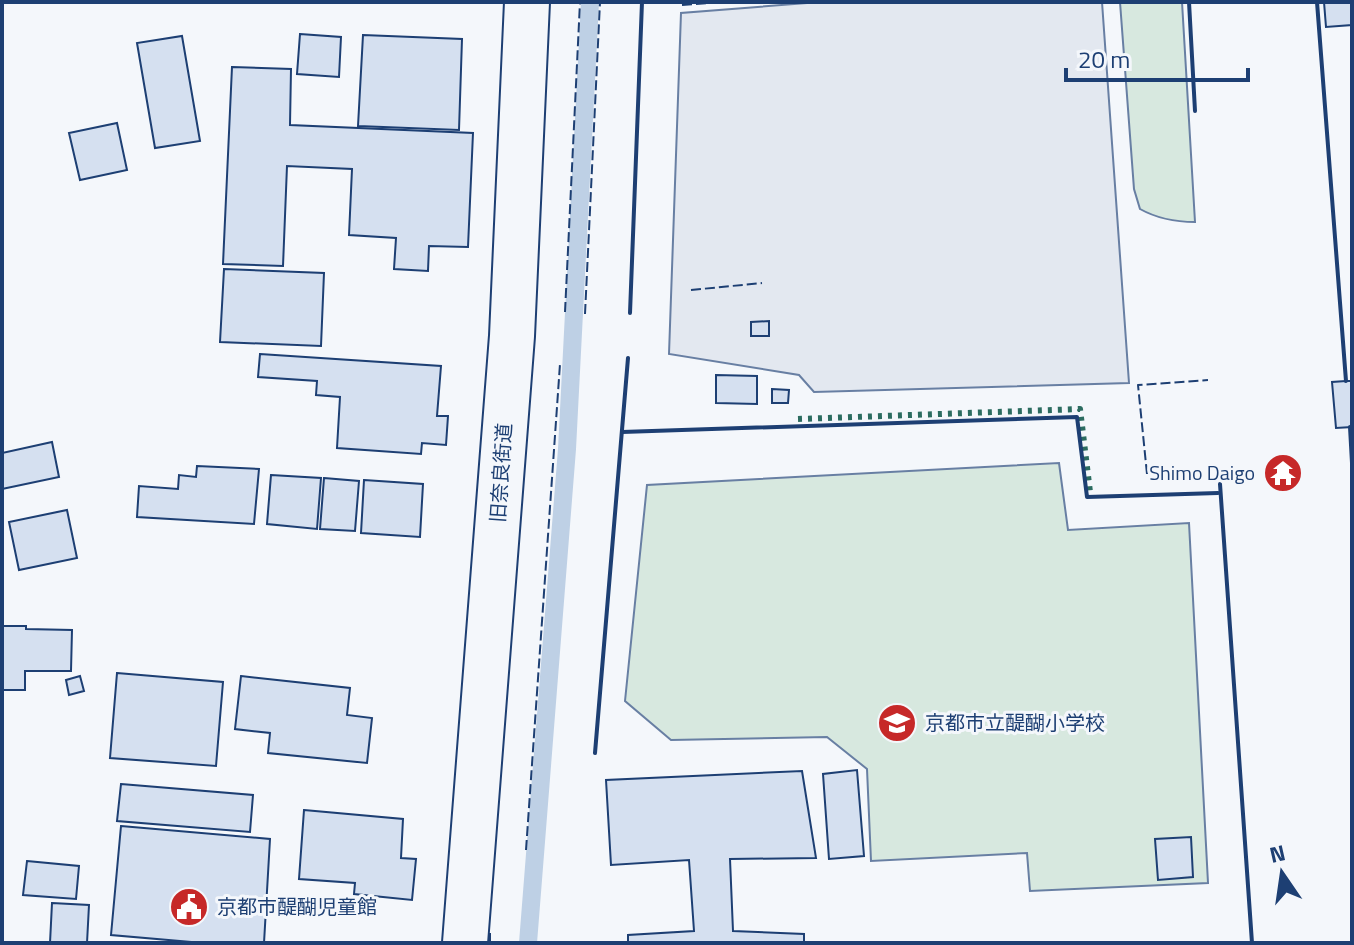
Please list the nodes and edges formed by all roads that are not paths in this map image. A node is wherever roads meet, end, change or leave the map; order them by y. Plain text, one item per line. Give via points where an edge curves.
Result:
1 (527, 2) edge
2 (465, 943) edge

1 - 2 street, 旧奈良街道 via 512,336

